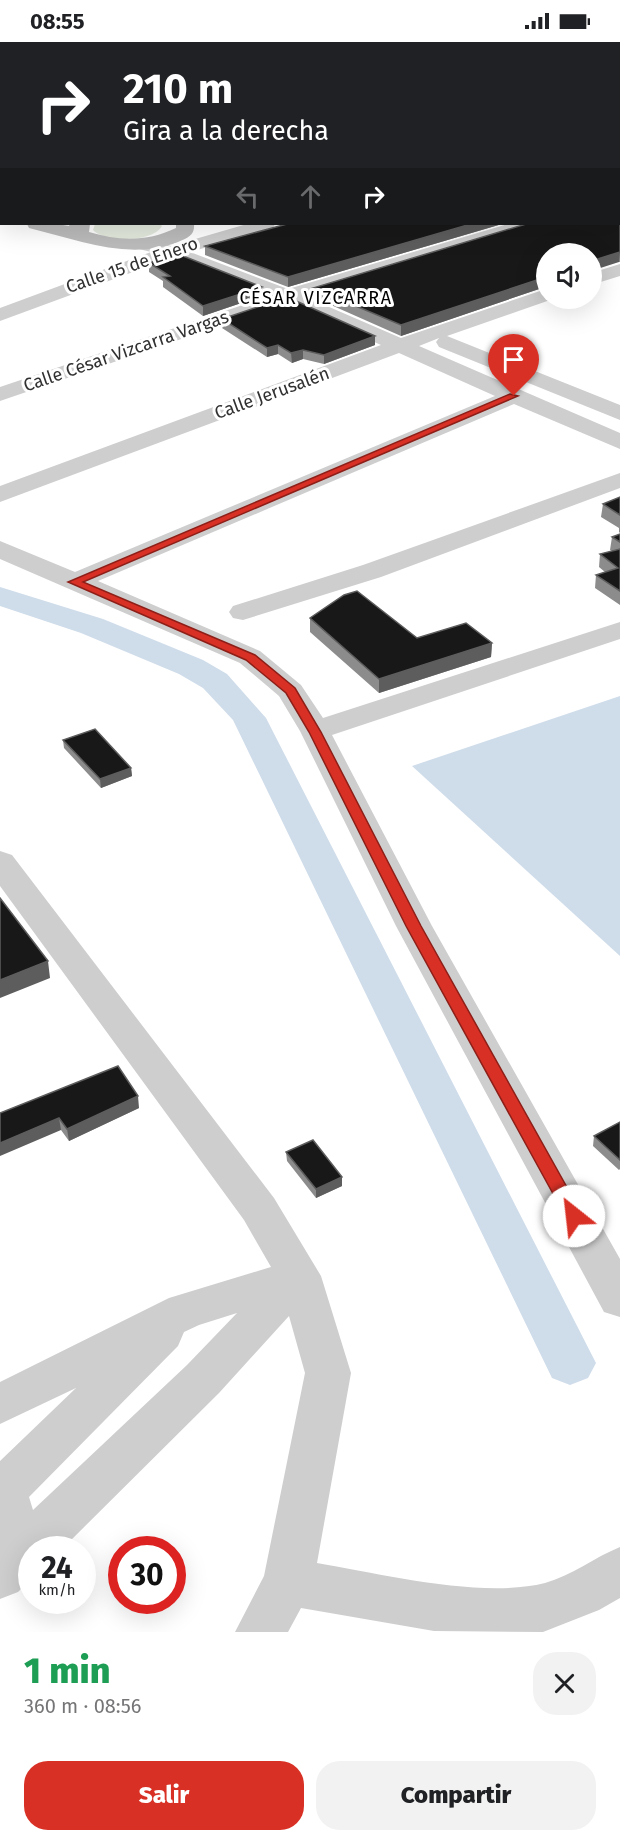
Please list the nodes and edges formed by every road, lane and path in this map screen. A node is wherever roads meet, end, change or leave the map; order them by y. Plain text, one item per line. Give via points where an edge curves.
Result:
1 (45, 225) edge
2 (255, 225) edge
3 (523, 225) edge
4 (81, 229) edge
5 (191, 231) edge
6 (107, 244) junction
7 (146, 245) junction
8 (171, 251) junction
9 (234, 253) edge
10 (264, 266) edge
11 (620, 270) edge
12 (602, 276) edge
13 (315, 287) junction
14 (287, 296) junction
15 (536, 298) edge
16 (356, 304) edge
17 (4, 306) edge
18 (398, 322) edge
19 (428, 335) junction
20 (400, 346) junction
21 (0, 394) edge
22 (514, 396) junction
23 (620, 413) edge
24 (620, 420) edge
25 (594, 430) junction
26 (620, 442) edge
27 (620, 480) edge
28 (0, 495) edge
29 (0, 549) edge
30 (73, 582) junction
31 (243, 612) dead end
32 (620, 630) edge
33 (315, 732) junction
34 (0, 862) edge
35 (299, 1276) junction
36 (620, 1299) edge
37 (185, 1311) junction
38 (0, 1404) edge
39 (1, 1489) edge
40 (8, 1556) edge
41 (620, 1571) edge
42 (288, 1582) junction
43 (261, 1632) edge

1 - 4 main road
2 - 5 street, Calle 15 de Enero
3 - 13 street, Calle César Vizcarra Vargas
4 - 6 main road
5 - 7 main road
5 - 8 street, Calle 15 de Enero
5 - 9 street
6 - 7 main road
6 - 17 street, Calle 15 de Enero via 94,260
7 - 8 street
8 - 14 street
8 - 17 street, Calle 15 de Enero
10 - 13 street
11 - 12 street
13 - 14 street, Calle César Vizcarra Vargas
13 - 16 street
14 - 20 street
14 - 21 street, Calle César Vizcarra Vargas
15 - 19 street, Calle Jerusalén
18 - 19 street
19 - 20 street, Calle Jerusalén
19 - 23 street
20 - 22 street
20 - 28 street, Calle Jerusalén
22 - 25 street
22 - 30 street
24 - 25 street
25 - 26 street
27 - 31 street via 372,571
29 - 30 street
30 - 33 street via 250,657 291,691
32 - 33 street
33 - 36 street via 414,926
34 - 35 street via 259,1209
35 - 37 street
35 - 40 street via 203,1379
35 - 42 street via 328,1373
37 - 38 street
37 - 39 street
39 - 40 street
41 - 42 street via 547,1607 510,1613 435,1607
42 - 43 street

